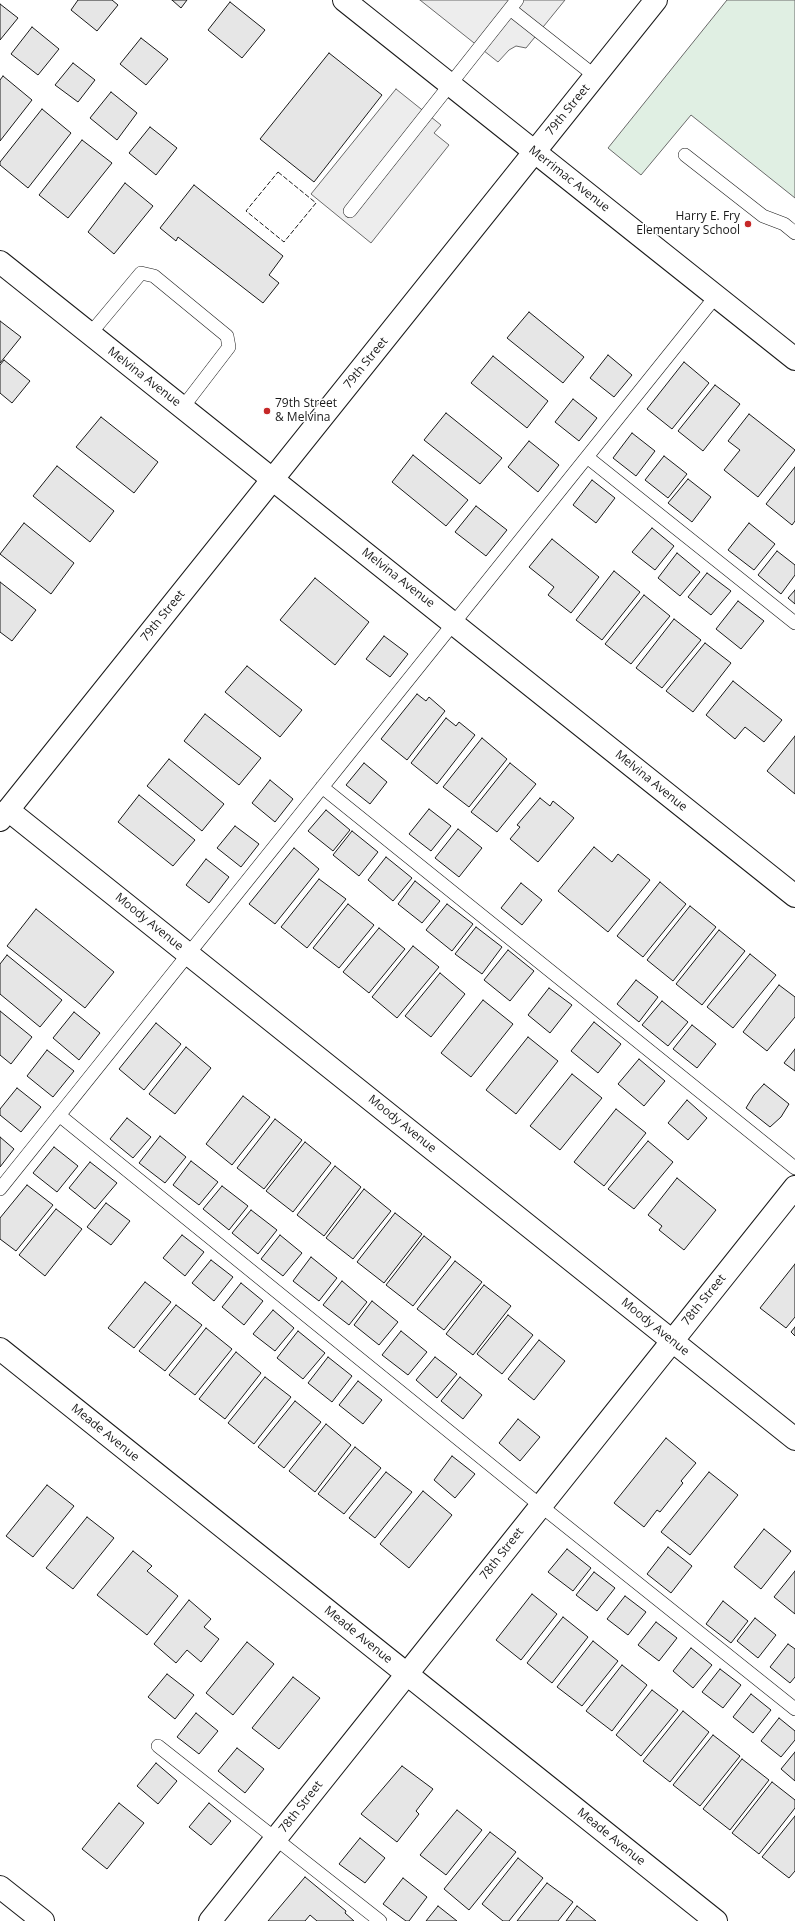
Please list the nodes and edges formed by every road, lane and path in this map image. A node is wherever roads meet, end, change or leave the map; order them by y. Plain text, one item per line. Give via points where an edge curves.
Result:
1 (344, 0) edge
2 (656, 0) edge
3 (513, 4) edge
4 (595, 76) junction
5 (450, 84) junction
6 (535, 152) junction
7 (685, 155) dead end
8 (350, 211) dead end
9 (795, 232) edge
10 (0, 262) edge
11 (716, 296) junction
12 (90, 334) junction
13 (795, 358) edge
14 (182, 407) junction
15 (587, 457) junction
16 (273, 479) junction
17 (454, 623) junction
18 (795, 623) edge
19 (322, 787) junction
20 (4, 815) edge
21 (795, 896) edge
22 (188, 954) junction
23 (59, 1115) junction
24 (795, 1168) edge
25 (795, 1187) edge
26 (0, 1188) edge
27 (672, 1340) junction
28 (0, 1349) edge
29 (795, 1439) edge
30 (541, 1506) junction
31 (406, 1674) junction
32 (795, 1709) edge
33 (158, 1746) dead end
34 (276, 1838) junction
35 (0, 1887) edge
36 (43, 1921) edge
37 (210, 1921) edge
38 (380, 1921) edge
39 (716, 1921) edge

1 - 5 street, Merrimac Avenue
2 - 4 street, 79th Street
3 - 4 lane
3 - 5 lane
4 - 6 street, 79th Street
5 - 6 street, Merrimac Avenue
5 - 8 lane
6 - 11 street, Merrimac Avenue
6 - 16 street, 79th Street
7 - 9 lane via 763,216 784,224
10 - 12 street, Melvina Avenue
11 - 13 street, Merrimac Avenue
11 - 15 lane
12 - 14 street, Melvina Avenue
12 - 14 lane via 141,273 154,276 228,336 229,347
14 - 16 street, Melvina Avenue
15 - 17 lane
15 - 18 lane
16 - 17 street, Melvina Avenue
16 - 20 street, 79th Street
17 - 19 lane
17 - 21 street, Melvina Avenue
19 - 22 lane
19 - 24 lane
20 - 22 street, Moody Avenue
22 - 23 lane
22 - 27 street, Moody Avenue
23 - 26 lane
23 - 30 lane
25 - 27 street, 78th Street
27 - 29 street, Moody Avenue
27 - 30 street, 78th Street
28 - 31 street, Meade Avenue
30 - 31 street, 78th Street
30 - 32 lane
31 - 34 street, 78th Street
31 - 39 street, Meade Avenue
33 - 34 lane
34 - 37 street, 78th Street
34 - 38 lane
35 - 36 street

